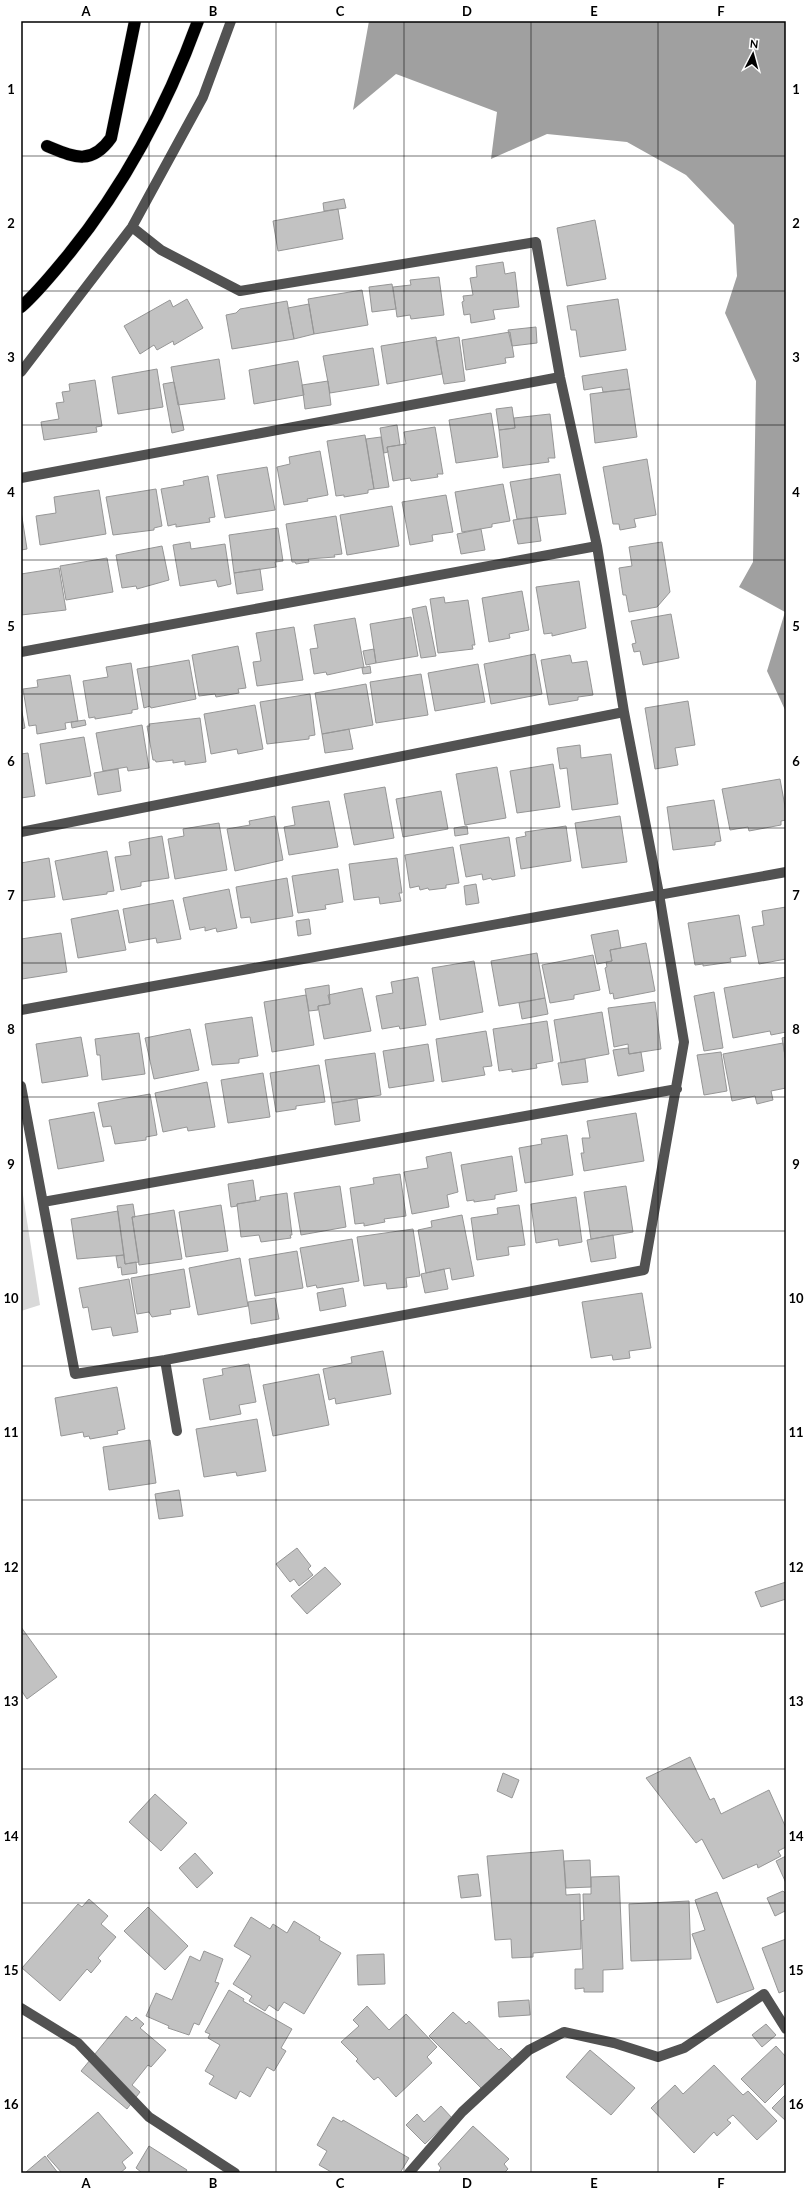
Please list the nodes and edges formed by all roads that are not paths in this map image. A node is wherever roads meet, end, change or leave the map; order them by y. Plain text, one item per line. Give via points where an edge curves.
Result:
1 (135, 21) edge
2 (198, 21) edge
3 (231, 21) edge
4 (47, 146) dead end
5 (132, 227) junction
6 (21, 307) edge
7 (21, 372) edge
8 (560, 377) junction
9 (21, 478) edge
10 (597, 546) junction
11 (21, 652) edge
12 (624, 712) junction
13 (21, 832) edge
14 (786, 872) edge
15 (659, 894) junction
16 (21, 1010) edge
17 (21, 1086) edge
18 (677, 1089) junction
19 (43, 1202) junction
20 (165, 1360) junction
21 (177, 1431) dead end
22 (21, 2008) edge
23 (786, 2029) edge
24 (234, 2173) edge
25 (409, 2173) edge

1 - 4 highway via 111,138 103,149 93,156 70,155
2 - 6 highway via 171,91 117,190 89,229
3 - 5 street via 202,97
5 - 7 street
5 - 8 street via 161,250 240,291 536,242
8 - 9 street
8 - 10 street
10 - 11 street
10 - 12 street
12 - 13 street
12 - 15 street
14 - 15 street
15 - 16 street
15 - 18 street via 684,1042
17 - 19 street
18 - 19 street
18 - 20 street via 644,1270
19 - 20 street via 75,1374
20 - 21 street
22 - 24 street via 78,2043 149,2117
23 - 25 street via 764,1994 684,2048 658,2057 614,2043 564,2032 529,2050 518,2060 462,2112

